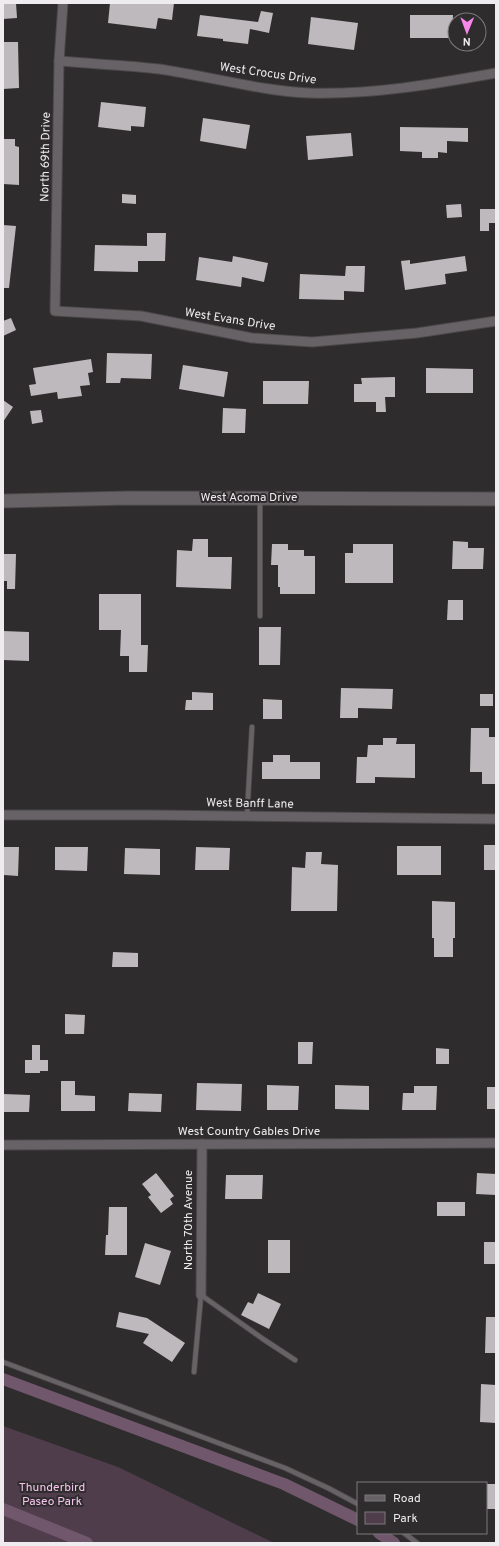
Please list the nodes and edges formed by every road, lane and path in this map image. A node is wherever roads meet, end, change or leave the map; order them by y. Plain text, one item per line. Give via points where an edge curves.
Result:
1 (63, 3) edge
2 (60, 61) junction
3 (496, 73) edge
4 (55, 311) joint
5 (496, 321) edge
6 (260, 498) junction
7 (496, 500) edge
8 (3, 501) edge
9 (260, 616) dead end
10 (252, 728) dead end
11 (3, 815) edge
12 (247, 816) junction
13 (496, 819) edge
14 (496, 1143) edge
15 (202, 1144) junction
16 (3, 1146) edge
17 (201, 1295) junction
18 (295, 1360) dead end
19 (3, 1362) edge
20 (194, 1372) dead end
21 (357, 1503) edge
22 (405, 1534) edge
23 (417, 1543) edge

1 - 2 street, North 69th Drive
2 - 3 street, West Crocus Drive via 159,69 308,93 360,93
2 - 4 street, North 69th Drive
4 - 5 street, West Evans Drive via 141,316 252,338 312,342 417,333
6 - 7 street, West Acoma Drive
6 - 8 street, West Acoma Drive
6 - 9 lane
10 - 12 lane
11 - 12 street, West Banff Lane
12 - 13 street, West Banff Lane
14 - 15 street, West Country Gables Drive
15 - 16 street, West Country Gables Drive
15 - 17 street, North 70th Avenue
17 - 18 lane via 262,1340
17 - 20 lane
19 - 21 lane via 285,1468
22 - 23 lane

